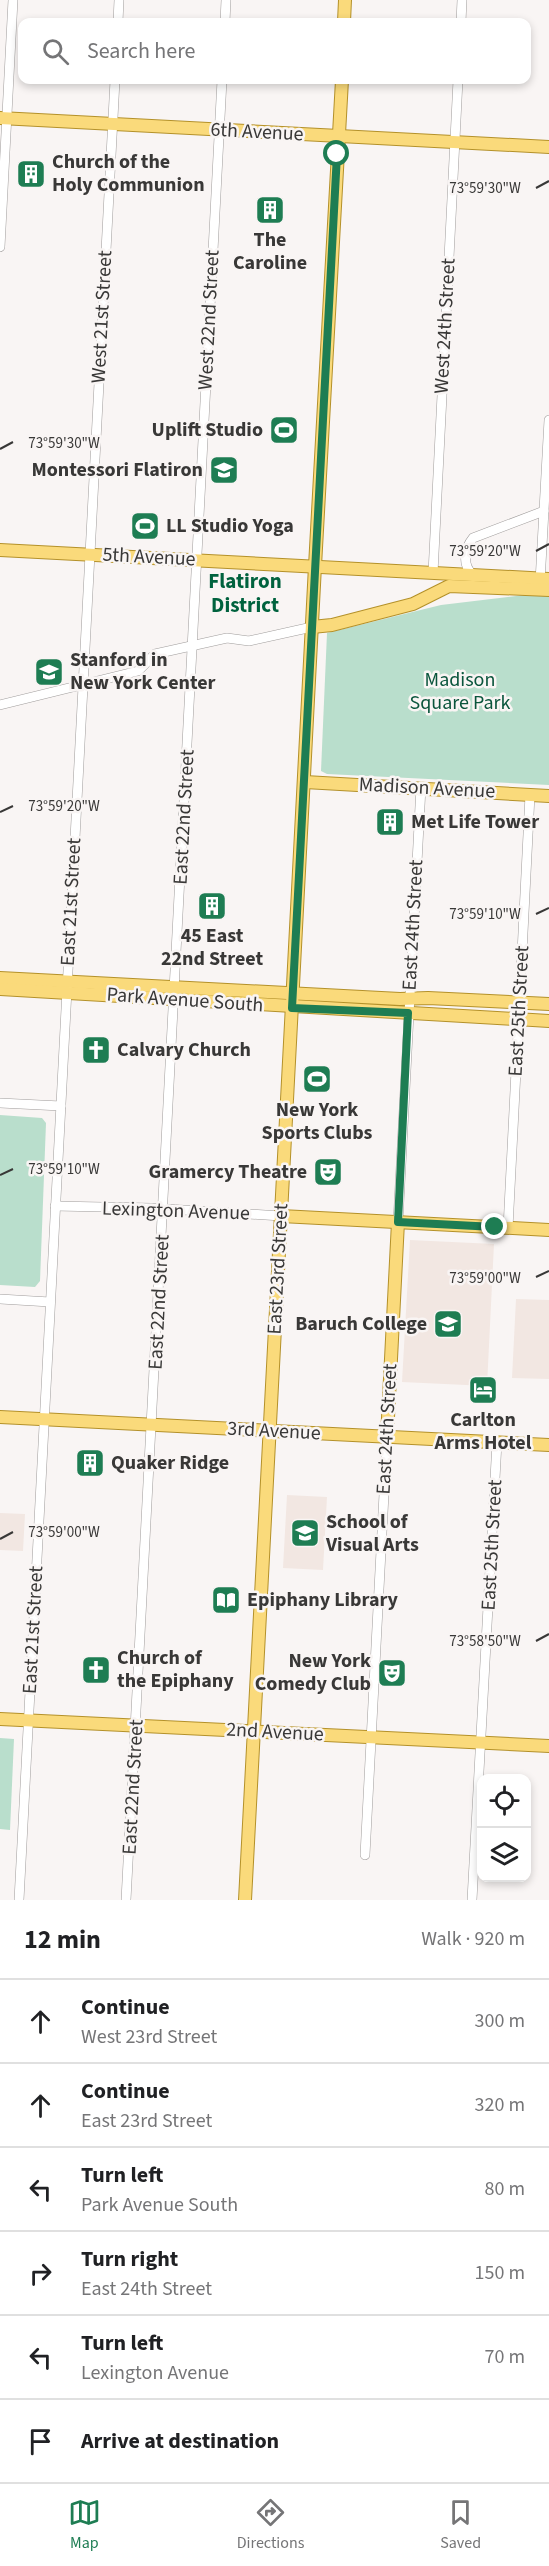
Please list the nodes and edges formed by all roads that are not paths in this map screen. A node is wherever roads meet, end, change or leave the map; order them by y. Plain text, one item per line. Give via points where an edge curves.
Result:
1 (13, 0) edge
2 (119, 0) edge
3 (226, 0) edge
4 (345, 0) edge
5 (462, 0) edge
6 (118, 18) edge
7 (225, 18) edge
8 (344, 18) edge
9 (461, 18) edge
10 (115, 84) edge
11 (222, 84) edge
12 (342, 84) edge
13 (458, 84) edge
14 (3, 118) edge
15 (112, 124) junction
16 (219, 130) junction
17 (338, 136) junction
18 (454, 142) junction
19 (549, 147) edge
20 (0, 247) edge
21 (549, 420) edge
22 (544, 511) junction
23 (0, 550) edge
24 (90, 554) junction
25 (197, 560) junction
26 (315, 566) junction
27 (433, 573) junction
28 (472, 575) junction
29 (545, 584) edge
30 (312, 627) junction
31 (193, 646) junction
32 (83, 683) junction
33 (0, 705) edge
34 (304, 782) junction
35 (422, 787) junction
36 (530, 795) junction
37 (549, 796) edge
38 (0, 978) edge
39 (67, 987) junction
40 (0, 989) edge
41 (175, 993) junction
42 (293, 993) junction
43 (409, 998) junction
44 (519, 1002) junction
45 (549, 1004) edge
46 (292, 1008) junction
47 (408, 1013) junction
48 (519, 1019) junction
49 (549, 1021) edge
50 (0, 1103) edge
51 (61, 1106) junction
52 (55, 1206) junction
53 (163, 1209) junction
54 (281, 1216) junction
55 (398, 1222) junction
56 (508, 1228) junction
57 (549, 1230) edge
58 (0, 1299) edge
59 (50, 1302) junction
60 (0, 1417) edge
61 (44, 1419) junction
62 (152, 1425) junction
63 (270, 1431) junction
64 (387, 1437) junction
65 (497, 1442) junction
66 (549, 1445) edge
67 (0, 1719) edge
68 (28, 1720) junction
69 (135, 1726) junction
70 (253, 1732) junction
71 (371, 1737) junction
72 (481, 1743) junction
73 (549, 1746) edge
74 (365, 1855) dead end
75 (19, 1900) edge
76 (126, 1900) edge
77 (245, 1900) edge
78 (472, 1900) edge

1 - 14 street
2 - 6 street
3 - 7 street
4 - 8 main road
5 - 9 street
10 - 15 street, West 21st Street
11 - 16 street, West 22nd Street
12 - 17 main road, East 23rd Street
13 - 18 street, West 24th Street
14 - 15 main road, 6th Avenue
14 - 20 street
15 - 16 main road, 6th Avenue
15 - 24 street, West 21st Street
16 - 17 main road, 6th Avenue
16 - 25 street, West 22nd Street
17 - 18 main road, 6th Avenue
17 - 26 main road, East 23rd Street
18 - 19 main road, 6th Avenue
18 - 27 street, West 24th Street
21 - 22 street
22 - 28 street via 473,538 466,557
22 - 29 street
23 - 24 main road, 5th Avenue
24 - 25 main road, 5th Avenue
24 - 32 street, East 21st Street
25 - 26 main road, 5th Avenue
25 - 31 street, East 22nd Street
26 - 27 main road, 5th Avenue
26 - 30 main road, East 23rd Street
27 - 28 main road, 5th Avenue
28 - 29 main road, 5th Avenue
29 - 30 main road via 449,586 395,609
30 - 31 street via 249,641 227,638
30 - 34 main road, East 23rd Street
31 - 32 street via 151,656 138,671
31 - 41 street, East 22nd Street
32 - 33 street
32 - 39 street, East 21st Street
34 - 35 main road, Madison Avenue
34 - 42 main road, East 23rd Street
35 - 36 main road, Madison Avenue
35 - 43 street, East 24th Street
36 - 37 main road, Madison Avenue
36 - 44 street, East 25th Street
38 - 39 main road, Park Avenue South
39 - 40 main road, Park Avenue South
39 - 41 main road, Park Avenue South
39 - 51 street, East 21st Street
41 - 42 main road, Park Avenue South
41 - 46 main road, Park Avenue South
41 - 53 street, East 22nd Street
42 - 43 main road, Park Avenue South
42 - 46 main road, East 23rd Street
43 - 44 main road, Park Avenue South
43 - 47 street, East 24th Street
44 - 45 main road, Park Avenue South
44 - 48 street, East 25th Street
46 - 47 main road, Park Avenue South
46 - 54 main road, East 23rd Street
47 - 48 main road, Park Avenue South
47 - 55 street, East 24th Street
48 - 49 main road, Park Avenue South
48 - 56 street, East 25th Street
50 - 51 street
51 - 52 street, East 21st Street
52 - 53 street, Lexington Avenue
52 - 59 street, East 21st Street
53 - 54 street, Lexington Avenue
53 - 62 street, East 22nd Street
54 - 55 main road, Lexington Avenue
54 - 63 main road, East 23rd Street
55 - 56 main road, Lexington Avenue
55 - 64 main road, East 24th Street
56 - 57 main road, Lexington Avenue
58 - 59 street
59 - 61 street, East 21st Street
60 - 61 main road, 3rd Avenue
61 - 62 main road, 3rd Avenue
61 - 68 street, East 21st Street
62 - 63 main road, 3rd Avenue
62 - 69 street, East 22nd Street
63 - 64 main road, 3rd Avenue
63 - 70 main road, East 23rd Street
64 - 65 main road, 3rd Avenue
64 - 71 street, East 24th Street
65 - 66 main road, 3rd Avenue
65 - 72 street, East 25th Street
67 - 68 main road, 2nd Avenue
68 - 69 main road, 2nd Avenue
68 - 75 street, East 21st Street
69 - 70 main road, 2nd Avenue
69 - 76 street, East 22nd Street
70 - 71 main road, 2nd Avenue
70 - 77 main road, East 23rd Street
71 - 72 main road, 2nd Avenue
71 - 74 street, East 24th Street
72 - 73 main road, 2nd Avenue
72 - 78 street, East 25th Street

